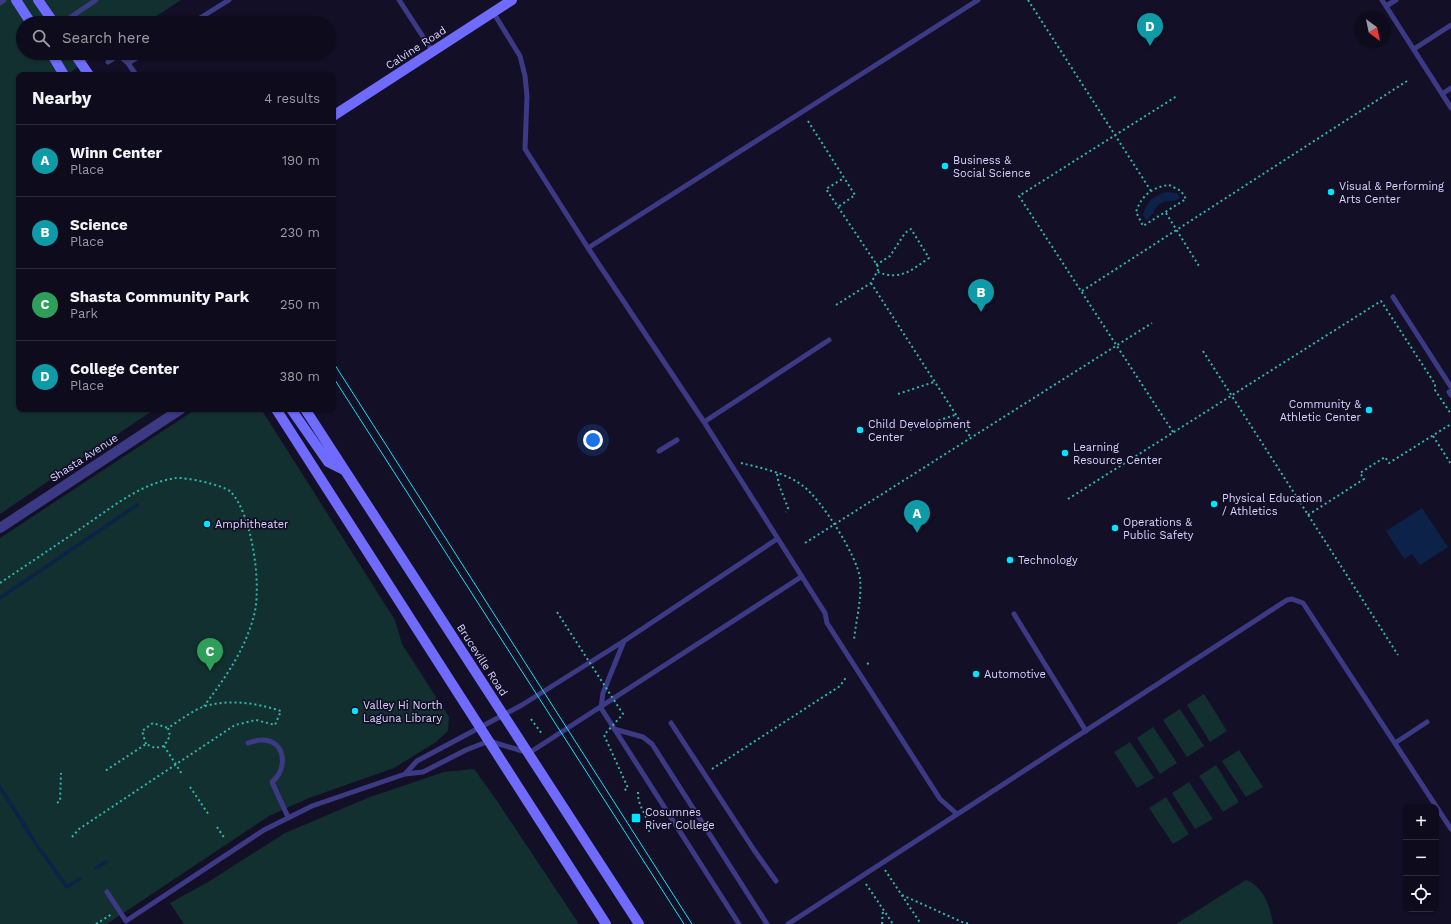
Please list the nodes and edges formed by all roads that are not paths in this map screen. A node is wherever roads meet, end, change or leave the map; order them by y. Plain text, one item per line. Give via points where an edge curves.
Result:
1 (4, 0) edge
2 (16, 0) edge
3 (38, 0) edge
4 (96, 0) edge
5 (229, 0) edge
6 (399, 0) edge
7 (512, 0) edge
8 (978, 0) edge
9 (1382, 0) edge
10 (1396, 0) edge
11 (0, 3) edge
12 (1386, 6) junction
13 (493, 12) junction
14 (27, 16) edge
15 (49, 16) edge
16 (72, 16) edge
17 (203, 16) edge
18 (1451, 25) edge
19 (1414, 49) junction
20 (433, 52) junction
21 (55, 60) edge
22 (79, 60) edge
23 (111, 60) edge
24 (125, 60) edge
25 (133, 60) edge
26 (108, 62) dead end
27 (128, 63) junction
28 (62, 72) edge
29 (87, 72) edge
30 (134, 72) edge
31 (1451, 88) edge
32 (1442, 94) junction
33 (1451, 108) edge
34 (336, 114) edge
35 (588, 248) junction
36 (1393, 298) dead end
37 (829, 340) dead end
38 (1451, 387) edge
39 (1451, 391) edge
40 (1451, 395) edge
41 (176, 412) edge
42 (278, 412) edge
43 (293, 412) edge
44 (307, 412) edge
45 (704, 422) junction
46 (677, 440) dead end
47 (659, 451) dead end
48 (344, 470) junction
49 (0, 528) edge
50 (777, 539) junction
51 (801, 577) junction
52 (1014, 614) dead end
53 (624, 641) junction
54 (601, 708) junction
55 (504, 715) junction
56 (1427, 722) dead end
57 (671, 723) dead end
58 (479, 727) junction
59 (614, 729) junction
60 (1086, 731) junction
61 (489, 741) junction
62 (248, 743) dead end
63 (1395, 743) junction
64 (529, 753) junction
65 (405, 774) junction
66 (957, 814) junction
67 (288, 817) junction
68 (1451, 829) edge
69 (776, 881) dead end
70 (107, 892) dead end
71 (606, 924) edge
72 (639, 924) edge
73 (739, 924) edge
74 (767, 924) edge
75 (788, 924) edge

1 - 11 lane
2 - 14 main road
3 - 15 main road
4 - 16 lane
5 - 17 lane
6 - 20 lane
7 - 13 main road, Calvine Road
8 - 35 lane
9 - 12 lane
10 - 12 lane
12 - 19 lane
13 - 20 main road, Calvine Road
13 - 35 lane via 520,56 525,76 525,149
18 - 19 lane
19 - 32 lane
20 - 34 main road, Calvine Road
21 - 28 main road
22 - 29 main road
23 - 26 lane
24 - 27 lane
25 - 27 lane
27 - 30 lane
31 - 32 lane
32 - 33 lane
35 - 45 lane
36 - 38 lane
37 - 45 lane
39 - 40 lane
41 - 49 street, Shasta Avenue
42 - 58 main road
43 - 48 main road via 328,462
44 - 48 main road, Bruceville Road
45 - 50 lane
46 - 47 lane
48 - 55 main road, Bruceville Road
50 - 51 lane
50 - 53 lane
51 - 54 lane
51 - 66 lane via 825,613 827,623 940,799
52 - 60 lane
53 - 54 lane via 603,693
53 - 55 lane
54 - 59 lane
54 - 64 lane
55 - 58 lane
55 - 64 main road, Bruceville Road
56 - 63 lane
57 - 69 lane
58 - 61 main road
58 - 65 lane via 417,761
59 - 73 lane
59 - 74 lane via 643,737 652,744
60 - 63 lane via 1292,599 1304,603
60 - 66 lane
61 - 64 lane
61 - 65 lane via 422,772
61 - 71 main road
62 - 67 lane via 267,741 278,748 283,760 281,773 272,782
63 - 68 lane
64 - 72 main road, Bruceville Road
65 - 67 lane via 312,806
66 - 75 lane
67 - 70 lane via 264,830 126,921

